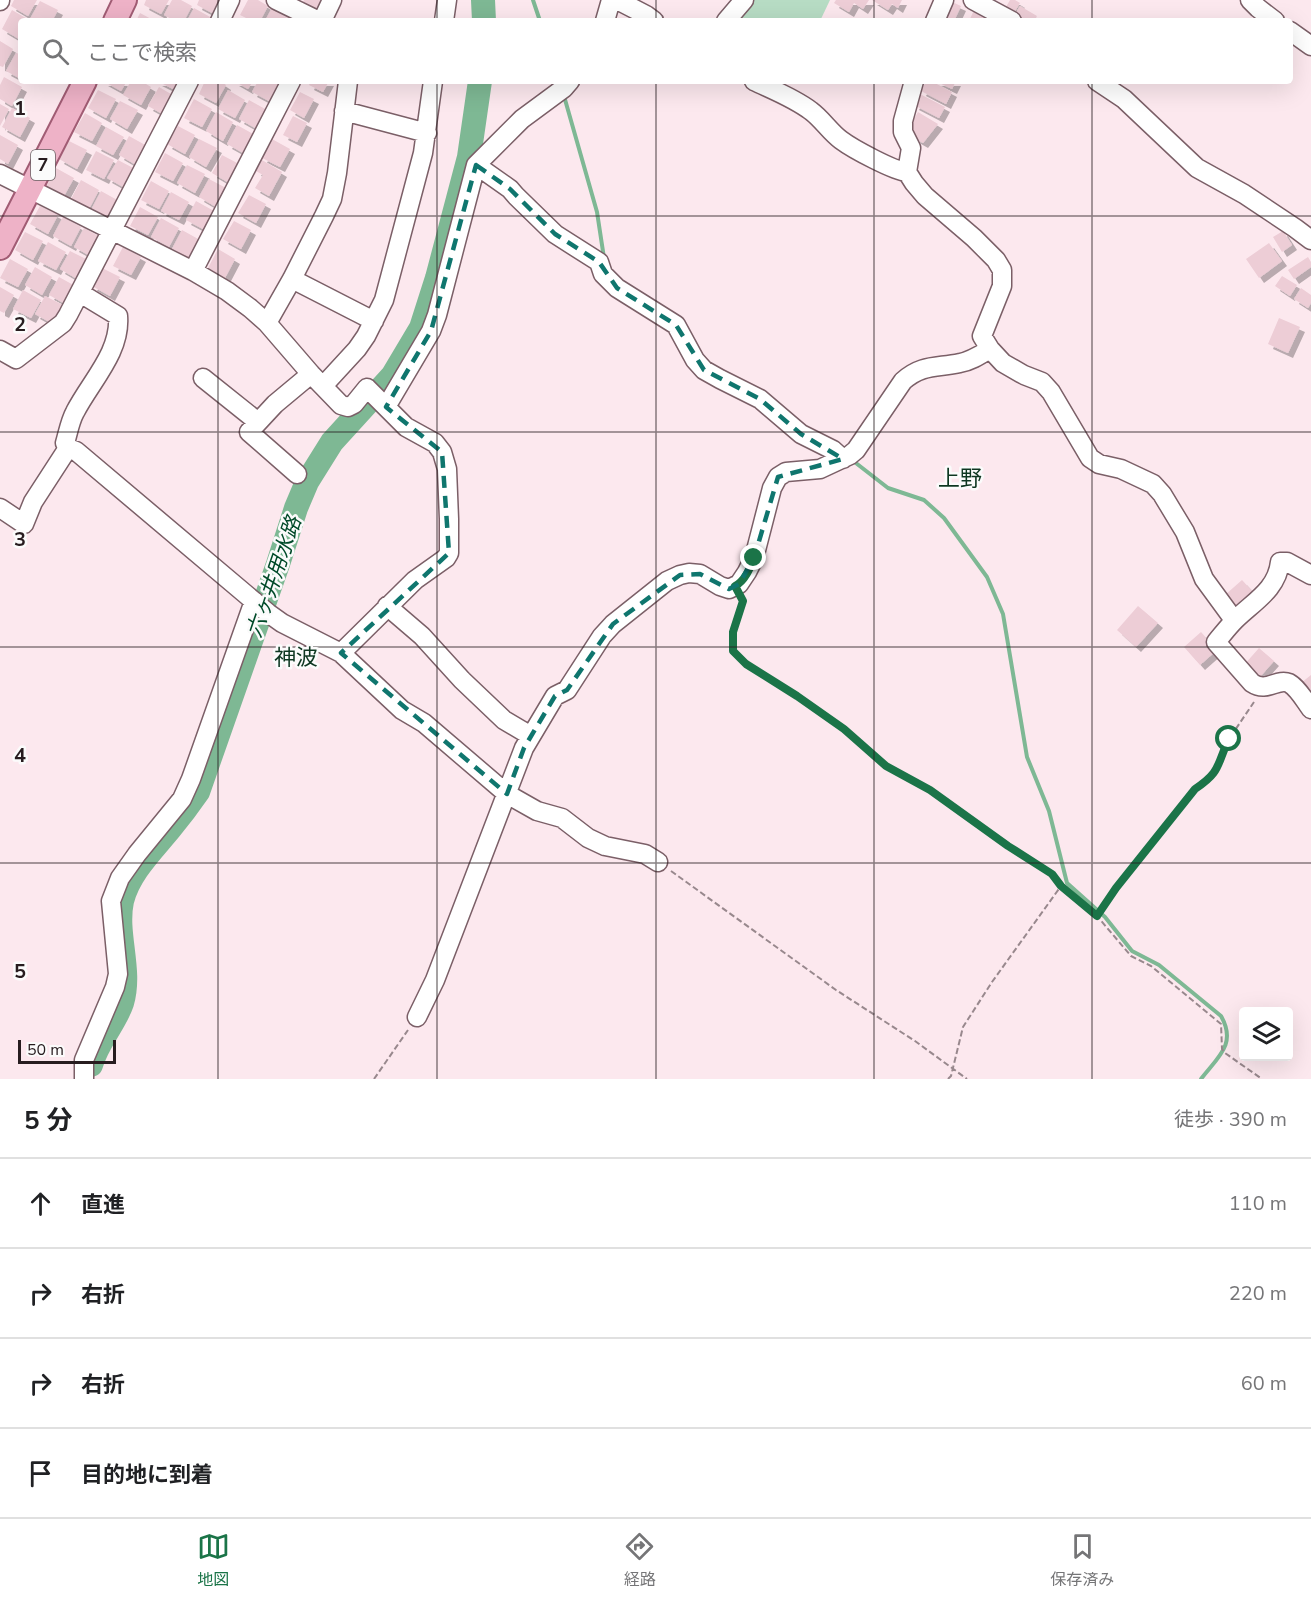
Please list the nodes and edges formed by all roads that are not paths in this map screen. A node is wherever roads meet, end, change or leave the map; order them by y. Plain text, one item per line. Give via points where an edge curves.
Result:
1 (108, 0) edge
2 (125, 0) edge
3 (230, 0) edge
4 (276, 0) edge
5 (332, 0) edge
6 (447, 0) edge
7 (611, 0) edge
8 (617, 0) edge
9 (744, 0) edge
10 (945, 0) edge
11 (973, 0) edge
12 (1250, 0) edge
13 (99, 18) edge
14 (116, 18) edge
15 (221, 18) edge
16 (314, 18) edge
17 (322, 18) edge
18 (444, 18) edge
19 (606, 18) edge
20 (650, 18) edge
21 (729, 18) edge
22 (936, 18) edge
23 (1006, 18) edge
24 (1271, 18) edge
25 (1293, 33) edge
26 (1311, 46) edge
27 (66, 84) edge
28 (83, 84) edge
29 (187, 84) edge
30 (289, 84) edge
31 (348, 84) edge
32 (433, 84) edge
33 (760, 84) edge
34 (913, 84) edge
35 (1102, 84) edge
36 (564, 87) edge
37 (344, 111) junction
38 (427, 133) junction
39 (476, 165) junction
40 (907, 172) junction
41 (16, 182) edge
42 (0, 215) edge
43 (1303, 227) edge
44 (113, 232) junction
45 (1311, 240) edge
46 (0, 248) edge
47 (193, 272) junction
48 (292, 279) junction
49 (80, 293) junction
50 (374, 321) junction
51 (267, 323) junction
52 (990, 349) junction
53 (0, 350) edge
54 (203, 378) dead end
55 (317, 380) junction
56 (379, 400) junction
57 (258, 422) junction
58 (68, 448) junction
59 (846, 457) junction
60 (297, 474) dead end
61 (0, 508) edge
62 (1311, 575) edge
63 (260, 606) junction
64 (387, 606) junction
65 (1234, 621) junction
66 (341, 653) junction
67 (1311, 709) edge
68 (531, 736) junction
69 (507, 794) junction
70 (658, 862) road end
71 (417, 1017) road end
72 (84, 1079) edge

1 - 13 main road
2 - 14 main road
3 - 15 street
4 - 16 street
5 - 17 street
6 - 18 street
7 - 19 street
8 - 20 street
9 - 21 street
10 - 22 street
11 - 23 street
12 - 24 street
25 - 26 street
27 - 41 main road, 7
28 - 41 main road, 7
29 - 44 street
30 - 47 street
31 - 37 street
32 - 38 street
33 - 40 street via 814,113 841,140
34 - 40 street via 903,121 903,132 911,147
35 - 43 street via 1124,99 1197,168
36 - 39 street via 522,119
37 - 38 street
37 - 48 street via 332,199
38 - 50 street via 391,278
39 - 56 street via 431,331 411,367
39 - 59 street via 510,189 555,234 599,262 603,274 617,288 676,324 704,370 760,399 801,434
40 - 52 street via 925,196 974,238 1002,270 1002,286 982,336
41 - 42 main road, 7
41 - 44 street
41 - 46 main road, 7
43 - 45 street
44 - 47 street
44 - 49 street
47 - 51 street via 227,291
48 - 50 street
48 - 51 street
49 - 53 street via 63,323 16,359
49 - 58 street via 118,316 119,329 114,346 74,413 65,443
50 - 55 street via 357,349
51 - 55 street
52 - 59 street via 961,363 912,372 856,450
52 - 65 street via 1003,363 1042,382 1090,458 1154,484 1185,532 1204,579
54 - 57 street
55 - 56 street via 341,405 354,404 367,388
55 - 57 street via 274,404
56 - 64 street via 406,427 435,443 442,452 447,469 449,519 446,558
57 - 60 street via 249,432
58 - 61 street via 33,502 24,524
58 - 63 street
59 - 68 street via 820,469 786,472 778,477 754,558 739,584 729,589 700,574 689,573 667,581 602,636 567,690 555,696
62 - 65 street via 1280,562 1274,584
63 - 66 street via 282,623
63 - 72 street via 182,799 120,878 111,901 118,974 84,1060
64 - 66 street
64 - 68 street via 504,720
65 - 67 street via 1216,642 1252,683 1265,687 1288,683
66 - 69 street via 402,710 424,723
68 - 69 street
69 - 70 street via 537,811 562,818 605,846 645,854
69 - 71 street via 440,970

